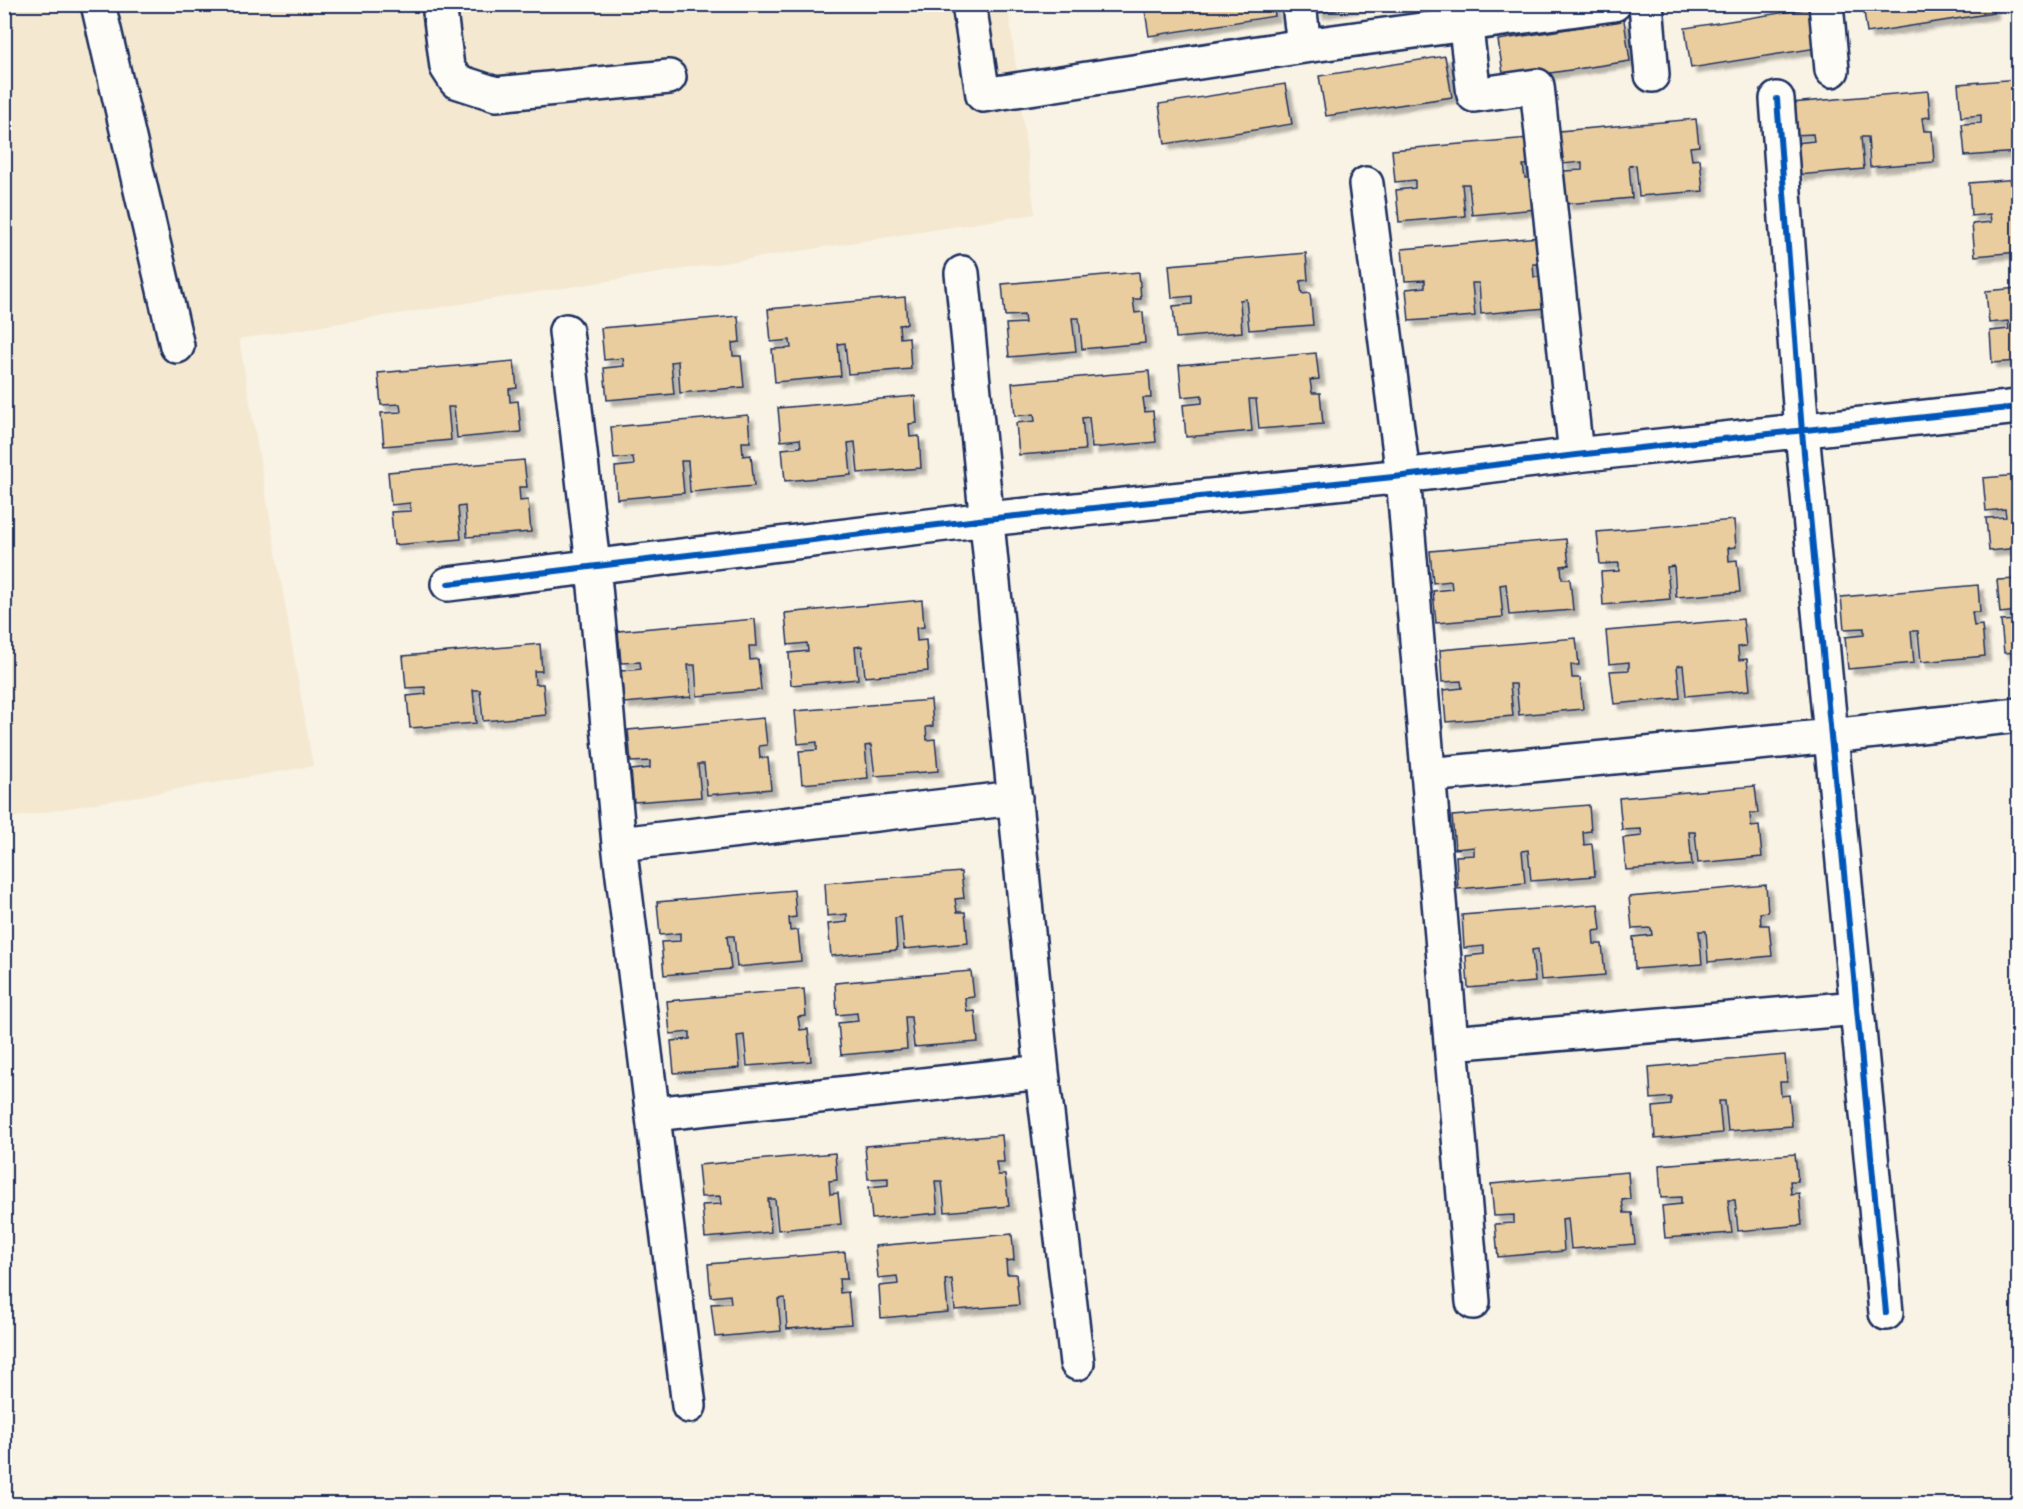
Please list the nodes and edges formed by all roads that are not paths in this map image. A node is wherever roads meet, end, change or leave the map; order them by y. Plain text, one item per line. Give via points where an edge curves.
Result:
1 (98, 4) edge
2 (439, 4) edge
3 (969, 4) edge
4 (1299, 4) edge
5 (1614, 4) edge
6 (1646, 4) edge
7 (1826, 4) edge
8 (1465, 15) edge
9 (1304, 46) junction
10 (1832, 70) dead end
11 (1652, 75) dead end
12 (669, 77) dead end
13 (1777, 99) dead end
14 (1366, 184) dead end
15 (962, 273) dead end
16 (566, 331) dead end
17 (177, 346) dead end
18 (2019, 407) edge
19 (1802, 432) junction
20 (1576, 455) junction
21 (1403, 477) junction
22 (987, 519) junction
23 (593, 565) junction
24 (448, 584) dead end
25 (2019, 715) edge
26 (1831, 736) junction
27 (1428, 775) junction
28 (1015, 798) junction
29 (619, 844) junction
30 (1857, 1008) junction
31 (1451, 1043) junction
32 (1042, 1072) junction
33 (653, 1114) junction
34 (1473, 1302) dead end
35 (1886, 1313) dead end
36 (1077, 1364) dead end
37 (689, 1406) dead end

1 - 17 street
2 - 12 street via 447,67 456,81 486,91 496,94
3 - 9 street via 983,95
4 - 9 street
5 - 8 street
6 - 11 street
7 - 10 street
8 - 9 street
8 - 20 street via 1474,95 1537,86
13 - 19 street
14 - 21 street
15 - 22 street
16 - 23 street
18 - 19 street
19 - 20 street
19 - 26 street
20 - 21 street
21 - 22 street
21 - 27 street
22 - 23 street
22 - 28 street
23 - 24 street
23 - 29 street
25 - 26 street
26 - 27 street
26 - 30 street
27 - 31 street
28 - 29 street
28 - 32 street
29 - 33 street
30 - 31 street
30 - 35 street
31 - 34 street
32 - 33 street
32 - 36 street
33 - 37 street

